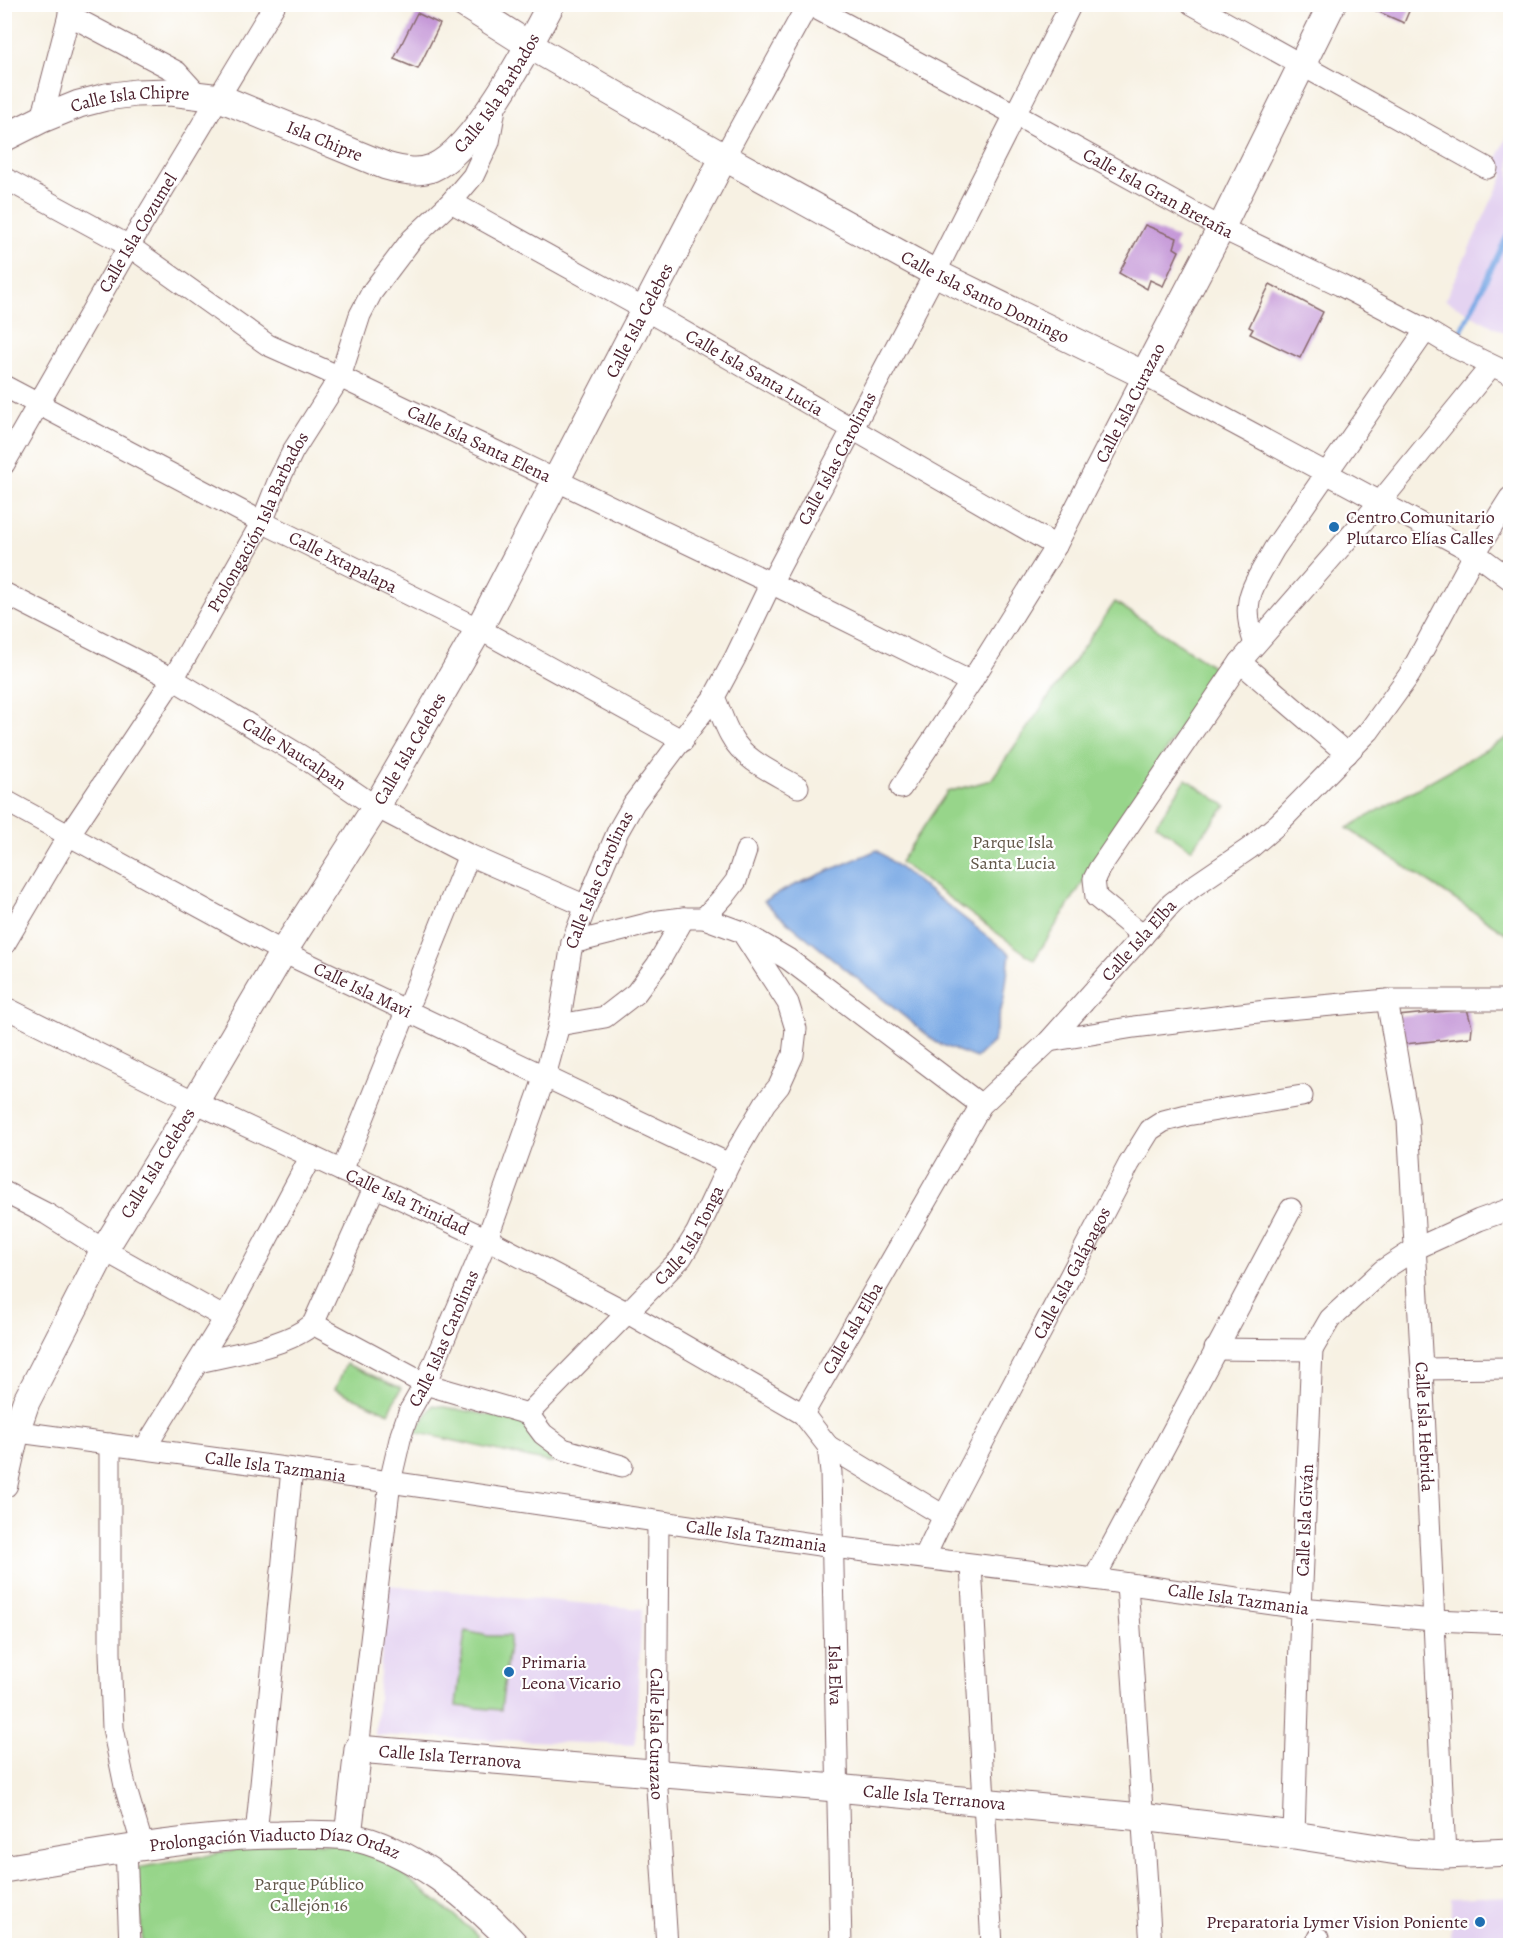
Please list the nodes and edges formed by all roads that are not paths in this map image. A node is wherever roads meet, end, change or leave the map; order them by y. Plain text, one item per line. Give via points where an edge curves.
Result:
1 (275, 4) edge
2 (464, 4) edge
3 (551, 4) edge
4 (808, 4) edge
5 (1071, 4) edge
6 (1192, 4) edge
7 (1332, 4) edge
8 (69, 10) edge
9 (529, 45) junction
10 (1302, 67) junction
11 (208, 96) junction
12 (496, 99) junction
13 (1016, 115) junction
14 (42, 119) junction
15 (4, 138) edge
16 (724, 157) junction
17 (1487, 168) dead end
18 (430, 169) joint
19 (4, 178) edge
20 (451, 202) junction
21 (1221, 228) junction
22 (129, 246) junction
23 (935, 273) junction
24 (644, 309) junction
25 (1426, 330) junction
26 (1491, 366) junction
27 (1510, 374) edge
28 (1144, 375) junction
29 (340, 377) junction
30 (4, 386) edge
31 (38, 405) junction
32 (853, 429) junction
33 (4, 464) edge
34 (1328, 473) junction
35 (555, 480) junction
36 (1510, 498) edge
37 (1381, 501) junction
38 (262, 522) junction
39 (1056, 546) junction
40 (1475, 553) junction
41 (1510, 579) edge
42 (771, 583) junction
43 (4, 593) edge
44 (479, 629) junction
45 (1255, 644) junction
46 (1240, 662) junction
47 (173, 679) junction
48 (971, 682) junction
49 (714, 697) junction
50 (683, 741) junction
51 (1347, 754) junction
52 (798, 787) dead end
53 (901, 788) dead end
54 (4, 800) edge
55 (376, 807) junction
56 (69, 835) junction
57 (746, 851) dead end
58 (469, 855) junction
59 (586, 906) junction
60 (694, 918) junction
61 (742, 932) junction
62 (1143, 936) junction
63 (572, 943) junction
64 (4, 945) edge
65 (283, 952) junction
66 (1387, 1000) junction
67 (1510, 1000) edge
68 (4, 1007) edge
69 (405, 1011) junction
70 (559, 1025) junction
71 (1049, 1041) junction
72 (545, 1076) junction
73 (1302, 1096) dead end
74 (195, 1102) junction
75 (981, 1105) junction
76 (312, 1156) junction
77 (729, 1164) junction
78 (342, 1171) junction
79 (375, 1186) junction
80 (4, 1192) edge
81 (1291, 1209) dead end
82 (1510, 1209) edge
83 (487, 1239) junction
84 (1415, 1249) junction
85 (104, 1250) junction
86 (626, 1312) junction
87 (225, 1318) junction
88 (313, 1324) junction
89 (1215, 1349) junction
90 (1312, 1350) junction
91 (199, 1362) junction
92 (1510, 1368) edge
93 (1422, 1369) junction
94 (425, 1384) junction
95 (528, 1414) junction
96 (803, 1414) junction
97 (8, 1429) edge
98 (110, 1444) junction
99 (828, 1446) junction
100 (145, 1448) junction
101 (622, 1466) dead end
102 (292, 1469) junction
103 (390, 1482) junction
104 (4, 1484) edge
105 (944, 1516) junction
106 (657, 1522) junction
107 (832, 1547) junction
108 (924, 1558) junction
109 (971, 1565) junction
110 (1094, 1579) junction
111 (1127, 1584) junction
112 (1301, 1608) junction
113 (1433, 1620) junction
114 (1510, 1623) edge
115 (358, 1749) junction
116 (656, 1773) junction
117 (836, 1788) junction
118 (985, 1803) junction
119 (1141, 1817) junction
120 (256, 1834) junction
121 (1294, 1835) junction
122 (348, 1836) junction
123 (135, 1848) junction
124 (1510, 1852) edge
125 (1445, 1855) junction
126 (4, 1869) edge
127 (130, 1946) edge
128 (516, 1946) edge
129 (666, 1946) edge
130 (841, 1946) edge
131 (992, 1946) edge
132 (1151, 1946) edge

1 - 11 street, Calle Isla Cozumel
2 - 9 street, Calle Isla Santo Domingo
3 - 9 street, Calle Isla Barbados
4 - 13 street, Calle Isla Gran Bretaña
4 - 16 street, Calle Isla Celebes
5 - 13 street, Calle Islas Carolinas
6 - 10 street
7 - 10 street, Calle Isla Curazao
8 - 11 street via 177,72
8 - 14 street, Calle Isla Chipre
9 - 12 street, Calle Isla Barbados
9 - 16 street, Calle Isla Santo Domingo
10 - 17 street
10 - 21 street, Calle Isla Curazao
11 - 14 street, Calle Isla Chipre via 136,93 78,104
11 - 18 street, Isla Chipre via 386,166
11 - 22 street, Calle Isla Cozumel
12 - 18 street, Calle Isla Barbados via 457,151
12 - 20 street, Prolongación Isla Barbados via 482,160
13 - 21 street, Calle Isla Gran Bretaña
13 - 23 street, Calle Islas Carolinas
14 - 15 street, Calle Isla Chipre
16 - 23 street, Calle Isla Santo Domingo
16 - 24 street, Calle Isla Celebes
19 - 22 street, Calle Isla Santa Elena
20 - 24 street, Calle Isla Santa Lucía
20 - 29 street, Prolongación Isla Barbados via 412,239 372,292 360,315
21 - 25 street, Calle Isla Gran Bretaña
21 - 28 street, Calle Isla Curazao
22 - 29 street, Calle Isla Santa Elena via 268,345
22 - 31 street, Calle Isla Cozumel
23 - 28 street, Calle Isla Santo Domingo
23 - 32 street, Calle Islas Carolinas
24 - 32 street, Calle Isla Santa Lucía
24 - 35 street, Calle Isla Celebes
25 - 26 street, Calle Isla Gran Bretaña
25 - 34 street
26 - 27 street, Calle Isla Gran Bretaña
26 - 37 street
28 - 34 street, Calle Isla Santo Domingo
28 - 39 street, Calle Isla Curazao
29 - 35 street, Calle Isla Santa Elena
29 - 38 street, Prolongación Isla Barbados via 293,451
30 - 31 street, Calle Ixtapalapa
31 - 33 street, Calle Isla Cozumel
31 - 38 street, Calle Ixtapalapa
32 - 39 street, Calle Isla Santa Lucía
32 - 42 street, Calle Islas Carolinas
34 - 37 street, Calle Isla Santo Domingo
34 - 45 street via 1274,549 1254,585 1246,614
35 - 42 street, Calle Isla Santa Elena
35 - 44 street, Calle Isla Celebes
36 - 40 street, Calle Isla Elba
37 - 40 street, Calle Isla Santo Domingo
37 - 45 street
38 - 44 street, Calle Ixtapalapa
38 - 47 street, Prolongación Isla Barbados
39 - 48 street, Calle Isla Curazao
40 - 41 street, Calle Isla Santo Domingo
40 - 51 street, Calle Isla Elba via 1395,698
42 - 48 street, Calle Isla Santa Elena
42 - 49 street, Calle Islas Carolinas
43 - 47 street, Calle Naucalpan
44 - 50 street, Calle Ixtapalapa
44 - 55 street, Calle Isla Celebes
45 - 46 street
46 - 51 street
46 - 62 street via 1094,879 1096,897
47 - 55 street, Calle Naucalpan via 303,757
47 - 56 street, Prolongación Isla Barbados
48 - 53 street, Calle Isla Curazao
49 - 50 street, Calle Islas Carolinas
49 - 52 street via 742,752
50 - 59 street, Calle Islas Carolinas via 634,803
51 - 62 street, Calle Isla Elba via 1278,824 1172,903
54 - 56 street, Calle Isla Mavi
55 - 58 street, Calle Naucalpan
55 - 65 street, Calle Isla Celebes
56 - 64 street, Prolongación Isla Barbados
56 - 65 street, Calle Isla Mavi
57 - 60 street via 736,880 726,894
58 - 59 street, Calle Naucalpan
58 - 69 street
59 - 63 street, Calle Islas Carolinas
60 - 61 street
60 - 63 street via 658,921
60 - 70 street via 636,993 605,1017
61 - 75 street via 788,959
61 - 77 street, Calle Isla Tonga via 788,1003 796,1029 793,1055 779,1086
62 - 71 street, Calle Isla Elba
63 - 70 street, Calle Islas Carolinas
65 - 69 street, Calle Isla Mavi
65 - 74 street, Calle Isla Celebes
66 - 67 street
66 - 71 street via 1134,1027
66 - 84 street, Calle Isla Hebrida via 1407,1121
68 - 74 street, Calle Isla Trinidad
69 - 72 street, Calle Isla Mavi
69 - 78 street
70 - 72 street, Calle Islas Carolinas
71 - 75 street, Calle Isla Elba
72 - 77 street, Calle Isla Mavi
72 - 83 street, Calle Islas Carolinas
73 - 105 street, Calle Isla Galápagos via 1188,1115 1164,1121 1150,1130
74 - 76 street, Calle Isla Trinidad
74 - 85 street, Calle Isla Celebes
75 - 96 street, Calle Isla Elba
76 - 78 street, Calle Isla Trinidad
76 - 87 street
77 - 86 street, Calle Isla Tonga via 681,1258
78 - 79 street, Calle Isla Trinidad
79 - 83 street, Calle Isla Trinidad
79 - 88 street
80 - 85 street
81 - 89 street
82 - 84 street
83 - 86 street, Calle Isla Trinidad
83 - 94 street, Calle Islas Carolinas
84 - 90 street via 1383,1270 1330,1319
84 - 93 street, Calle Isla Hebrida
85 - 87 street
85 - 97 street, Calle Isla Celebes
86 - 95 street, Calle Isla Tonga
86 - 96 street, Calle Isla Trinidad
87 - 91 street
88 - 91 street via 285,1340
88 - 94 street
89 - 90 street
89 - 110 street
90 - 112 street, Calle Isla Giván
91 - 100 street
92 - 93 street
93 - 113 street, Calle Isla Hebrida
94 - 95 street
94 - 103 street, Calle Islas Carolinas via 409,1412
95 - 101 street via 543,1434 563,1449
96 - 99 street
97 - 98 street, Calle Isla Tazmania
97 - 104 street, Calle Isla Celebes
98 - 100 street, Calle Isla Tazmania
98 - 123 street via 113,1728
99 - 105 street
99 - 107 street, Isla Elva
100 - 102 street, Calle Isla Tazmania
102 - 103 street, Calle Isla Tazmania
102 - 120 street
103 - 106 street, Calle Isla Tazmania
103 - 115 street, Calle Islas Carolinas
105 - 108 street, Calle Isla Galápagos
106 - 107 street, Calle Isla Tazmania
106 - 116 street, Calle Isla Curazao
107 - 108 street, Calle Isla Tazmania
107 - 117 street, Isla Elva
108 - 109 street, Calle Isla Tazmania
109 - 110 street, Calle Isla Tazmania
109 - 118 street
110 - 111 street, Calle Isla Tazmania
111 - 112 street, Calle Isla Tazmania
111 - 119 street
112 - 113 street, Calle Isla Tazmania
112 - 121 street, Calle Isla Giván
113 - 114 street, Calle Isla Tazmania
113 - 125 street, Calle Isla Hebrida
115 - 116 street, Calle Isla Terranova
115 - 122 street, Calle Islas Carolinas
116 - 117 street, Calle Isla Terranova
116 - 129 street, Calle Isla Curazao
117 - 118 street, Calle Isla Terranova
117 - 130 street, Isla Elva
118 - 119 street, Calle Isla Terranova
118 - 131 street
119 - 121 street, Calle Isla Terranova
119 - 132 street
120 - 122 street, Prolongación Viaducto Díaz Ordaz
120 - 123 street, Prolongación Viaducto Díaz Ordaz
121 - 125 street, Calle Isla Terranova
122 - 128 street, Prolongación Viaducto Díaz Ordaz via 420,1866 470,1902
123 - 126 street, Prolongación Viaducto Díaz Ordaz
123 - 127 street
124 - 125 street, Calle Isla Terranova

